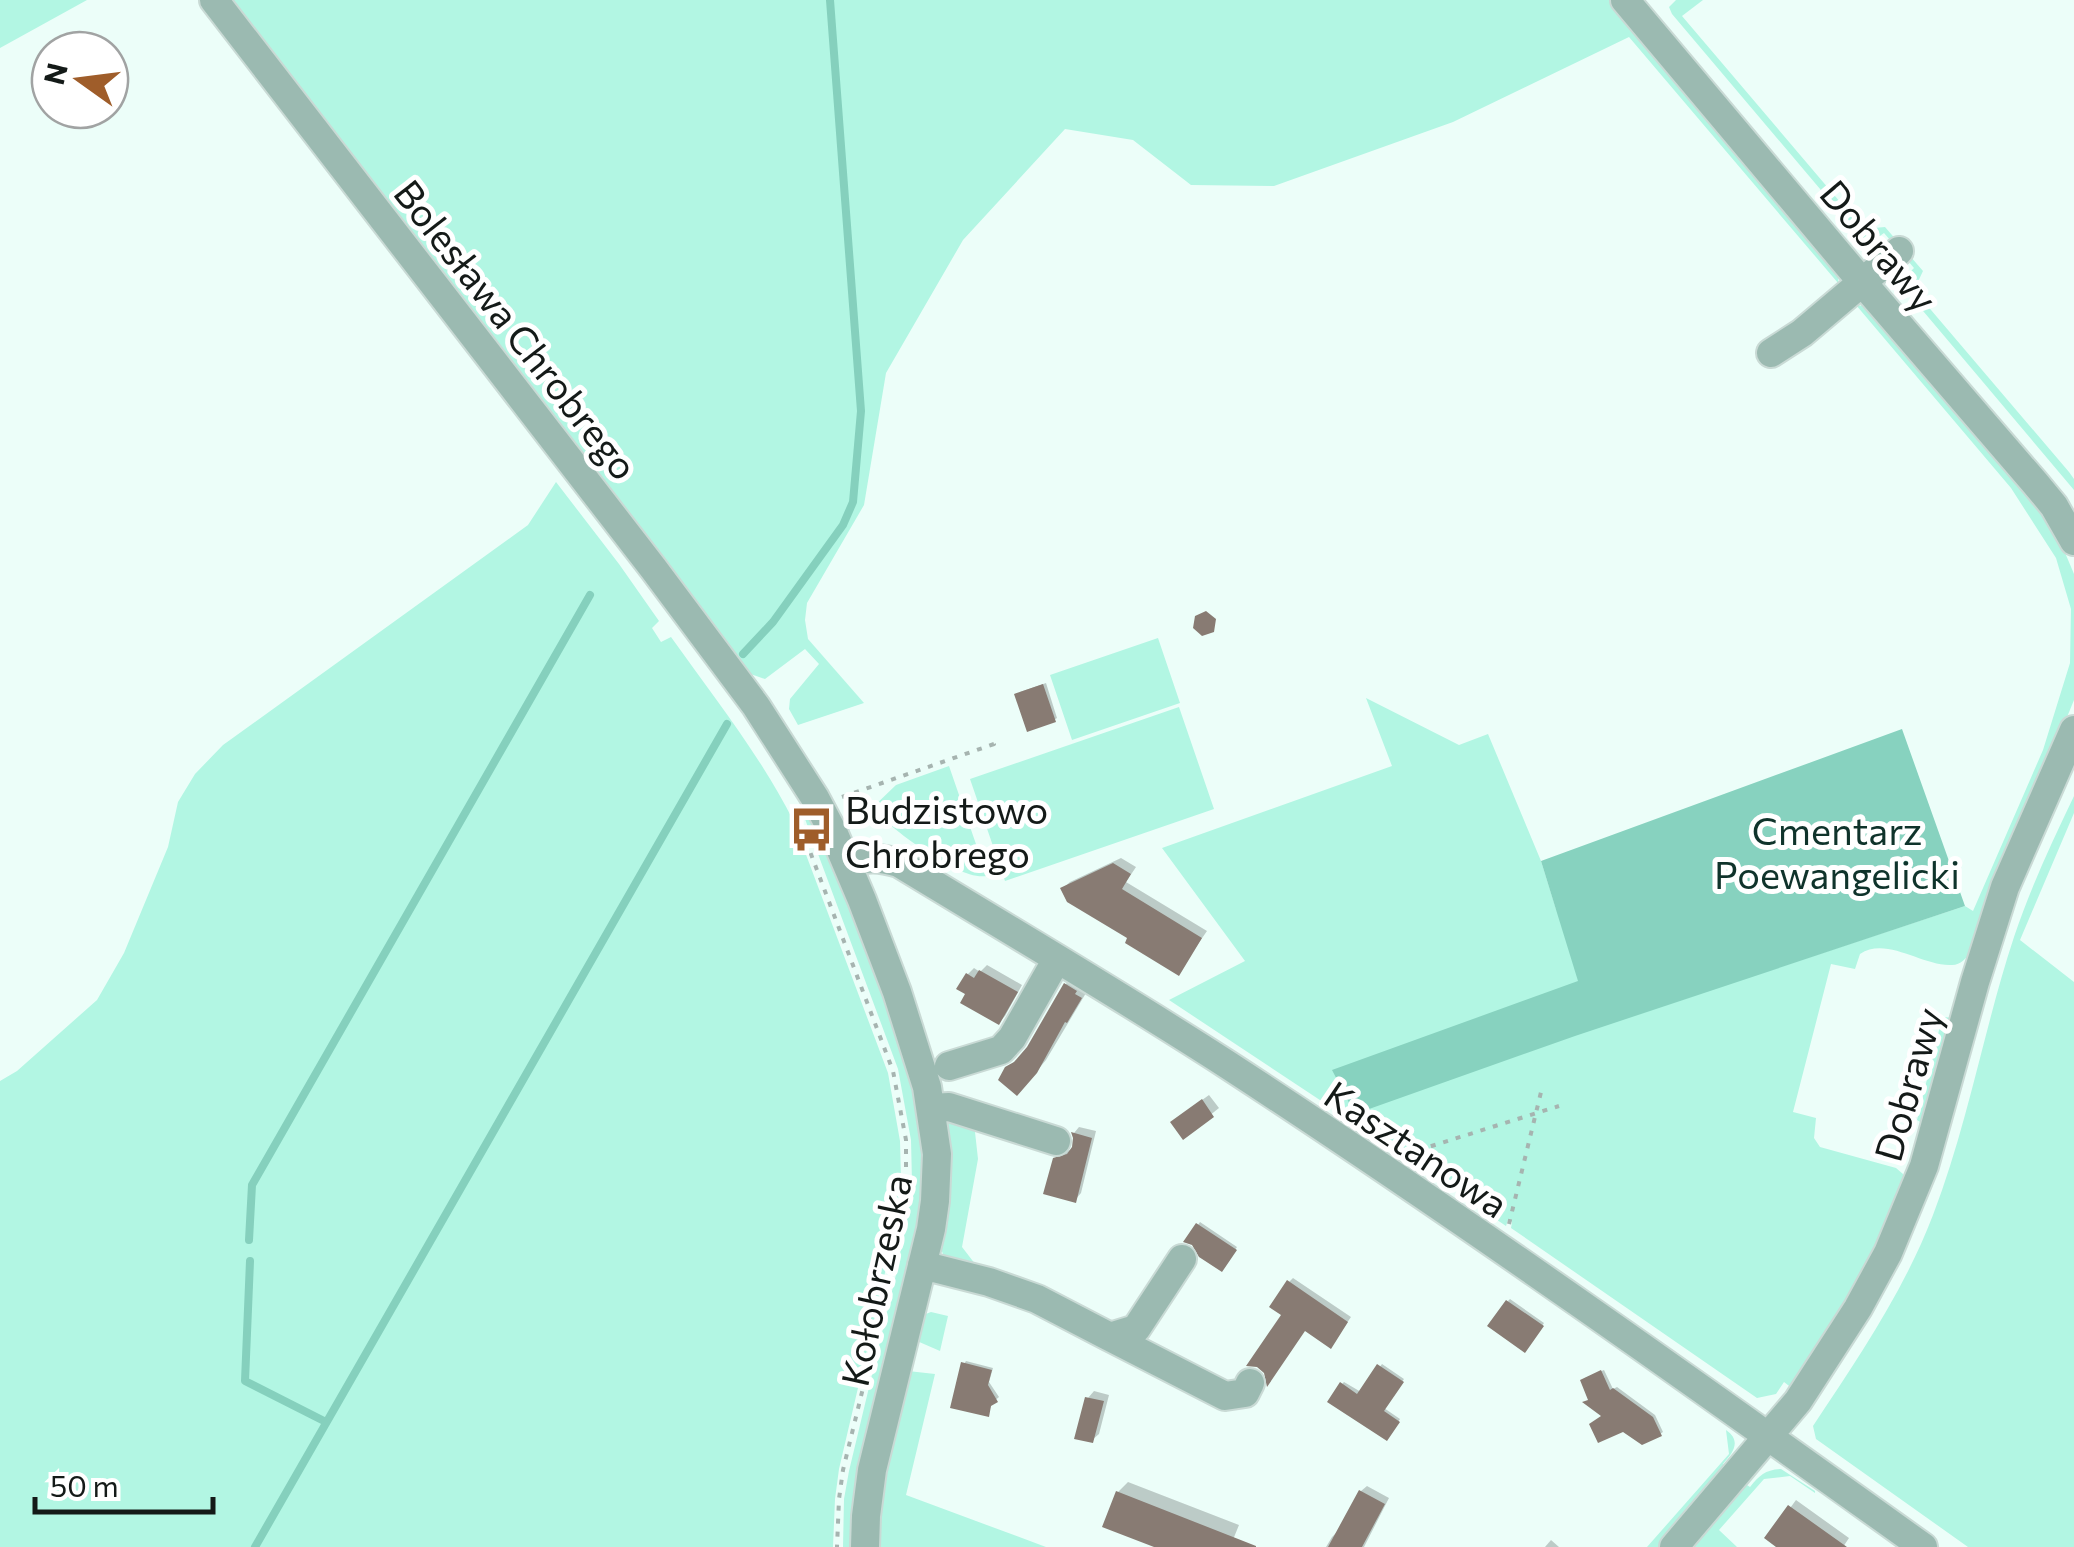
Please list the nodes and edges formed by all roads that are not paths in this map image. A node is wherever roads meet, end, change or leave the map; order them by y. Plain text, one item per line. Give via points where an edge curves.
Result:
1 (214, 0) edge
2 (1632, 2) edge
3 (1899, 250) dead end
4 (1862, 282) junction
5 (1772, 353) dead end
6 (2074, 541) edge
7 (756, 706) joint
8 (2074, 730) edge
9 (848, 864) junction
10 (1057, 959) junction
11 (948, 1066) dead end
12 (931, 1108) junction
13 (1056, 1141) dead end
14 (1182, 1259) dead end
15 (922, 1265) junction
16 (1110, 1337) junction
17 (1250, 1383) dead end
18 (1769, 1437) junction
19 (865, 1547) edge
20 (1674, 1547) edge
21 (1923, 1547) edge

1 - 7 street, Bolesława Chrobrego
2 - 4 street, Dobrawy
3 - 4 street
4 - 5 street
4 - 6 street, Dobrawy via 2054,506
7 - 9 street, Kołobrzeska
8 - 18 street, Dobrawy via 2004,887 1902,1223 1838,1342
9 - 10 street, Kasztanowa via 878,857 899,864
9 - 12 street, Kołobrzeska via 897,992
10 - 11 street via 1001,1050
10 - 18 street, Kasztanowa via 1310,1120
12 - 13 street via 949,1107
12 - 15 street, Kołobrzeska via 936,1186
14 - 16 street via 1136,1329
15 - 16 street via 1037,1299
15 - 19 street, Kołobrzeska via 872,1470
16 - 17 street via 1225,1396 1245,1392
18 - 20 street, Dobrawy
18 - 21 street, Kasztanowa

